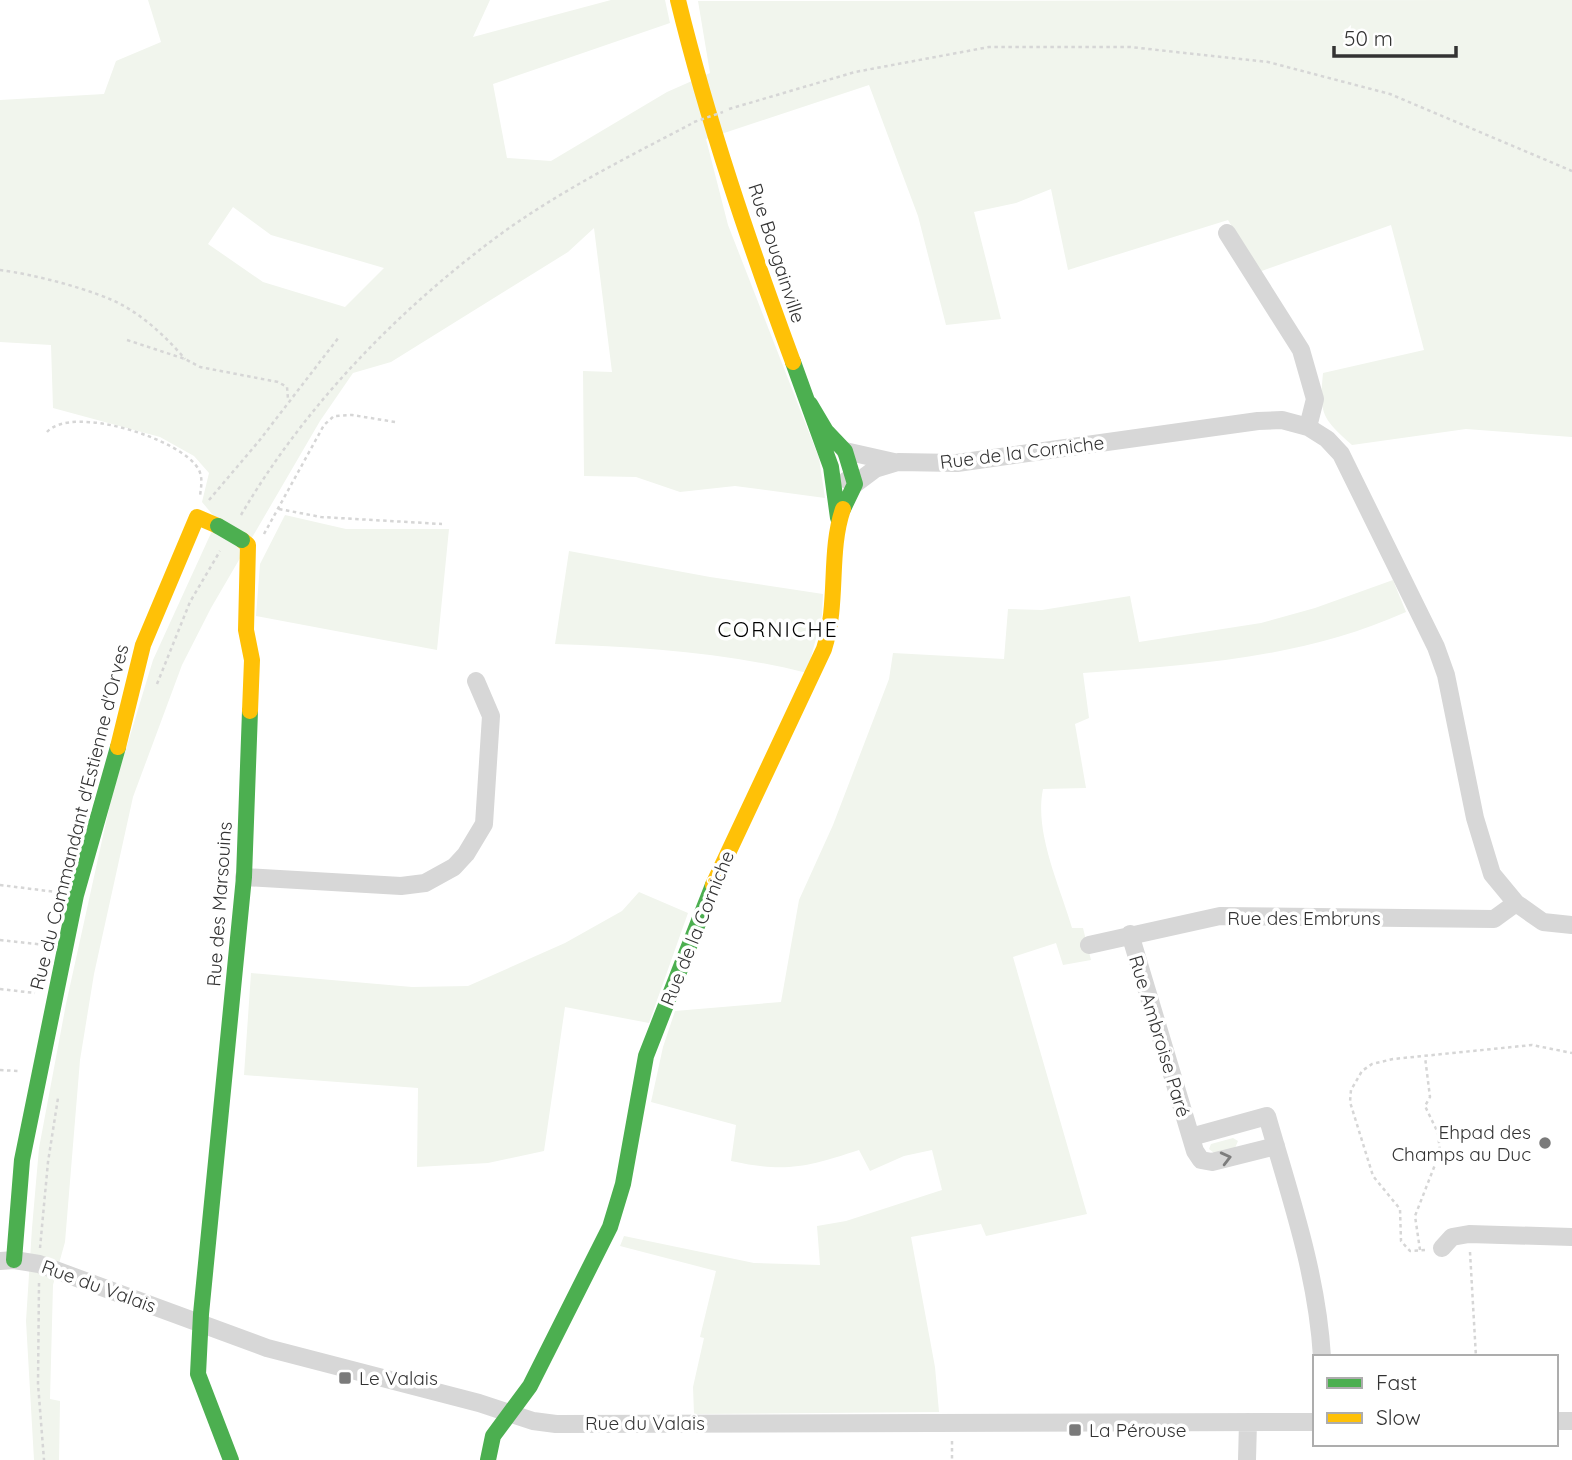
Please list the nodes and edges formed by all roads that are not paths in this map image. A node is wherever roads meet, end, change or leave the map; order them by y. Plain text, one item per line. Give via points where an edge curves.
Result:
1 (678, 0) edge
2 (1227, 233) dead end
3 (810, 404) junction
4 (1308, 427) junction
5 (845, 450) junction
6 (898, 462) junction
7 (831, 467) junction
8 (855, 484) junction
9 (197, 517) joint
10 (838, 518) junction
11 (476, 681) dead end
12 (244, 877) junction
13 (1516, 903) junction
14 (1572, 925) edge
15 (1130, 934) junction
16 (1089, 945) dead end
17 (1191, 1137) junction
18 (1276, 1146) junction
19 (1572, 1237) edge
20 (1442, 1248) road end
21 (7, 1261) edge
22 (201, 1324) junction
23 (1322, 1355) edge
24 (509, 1413) junction
25 (1248, 1422) junction
26 (1313, 1422) edge
27 (231, 1460) edge
28 (488, 1460) edge
29 (1247, 1460) edge

1 - 3 street, Rue Bougainville via 741,220
2 - 4 street via 1301,350 1315,399
3 - 5 street
3 - 7 street, Rue Bougainville
4 - 6 street, Rue de la Corniche via 1282,420 1258,421 957,463
4 - 13 street, Rue de la Corniche via 1327,439 1352,474 1436,647 1485,858
5 - 6 street
5 - 8 street
6 - 8 street, Rue de la Corniche via 875,469
7 - 8 street
7 - 10 street, Rue Bougainville
8 - 10 street, Rue de la Corniche
9 - 12 street, Rue des Marsouins, bridge via 242,540 248,545 250,559 246,630 252,660
9 - 21 street, Rue du Commandant d'Estienne d'Orves via 144,645 76,895 22,1160
10 - 24 street, Rue de la Corniche via 833,618 824,649 716,877 646,1056 623,1185 610,1227 530,1386
11 - 12 street via 491,716 486,809 475,842 454,867 425,883 401,886
12 - 22 street, Rue des Marsouins
13 - 14 street, Rue de la Corniche via 1543,922
13 - 15 street, Rue des Embruns via 1494,919 1220,916
15 - 16 street, Rue des Embruns
15 - 17 street, Rue Ambroise Paré
17 -> 18 street, Rue Ambroise Paré via 1201,1160 1212,1162
17 - 18 street, Rue Ambroise Paré via 1268,1116
18 - 23 street, Rue Ambroise Paré via 1320,1314
19 - 20 street via 1469,1234 1452,1237
21 - 22 street, Rue du Valais via 39,1264
22 - 24 street, Rue du Valais via 267,1348
22 - 27 street, Rue des Marsouins via 198,1374
24 - 25 street, Rue du Valais via 556,1424
24 - 28 street, Rue de la Corniche via 493,1436
25 - 26 street, Rue du Valais
25 - 29 street

